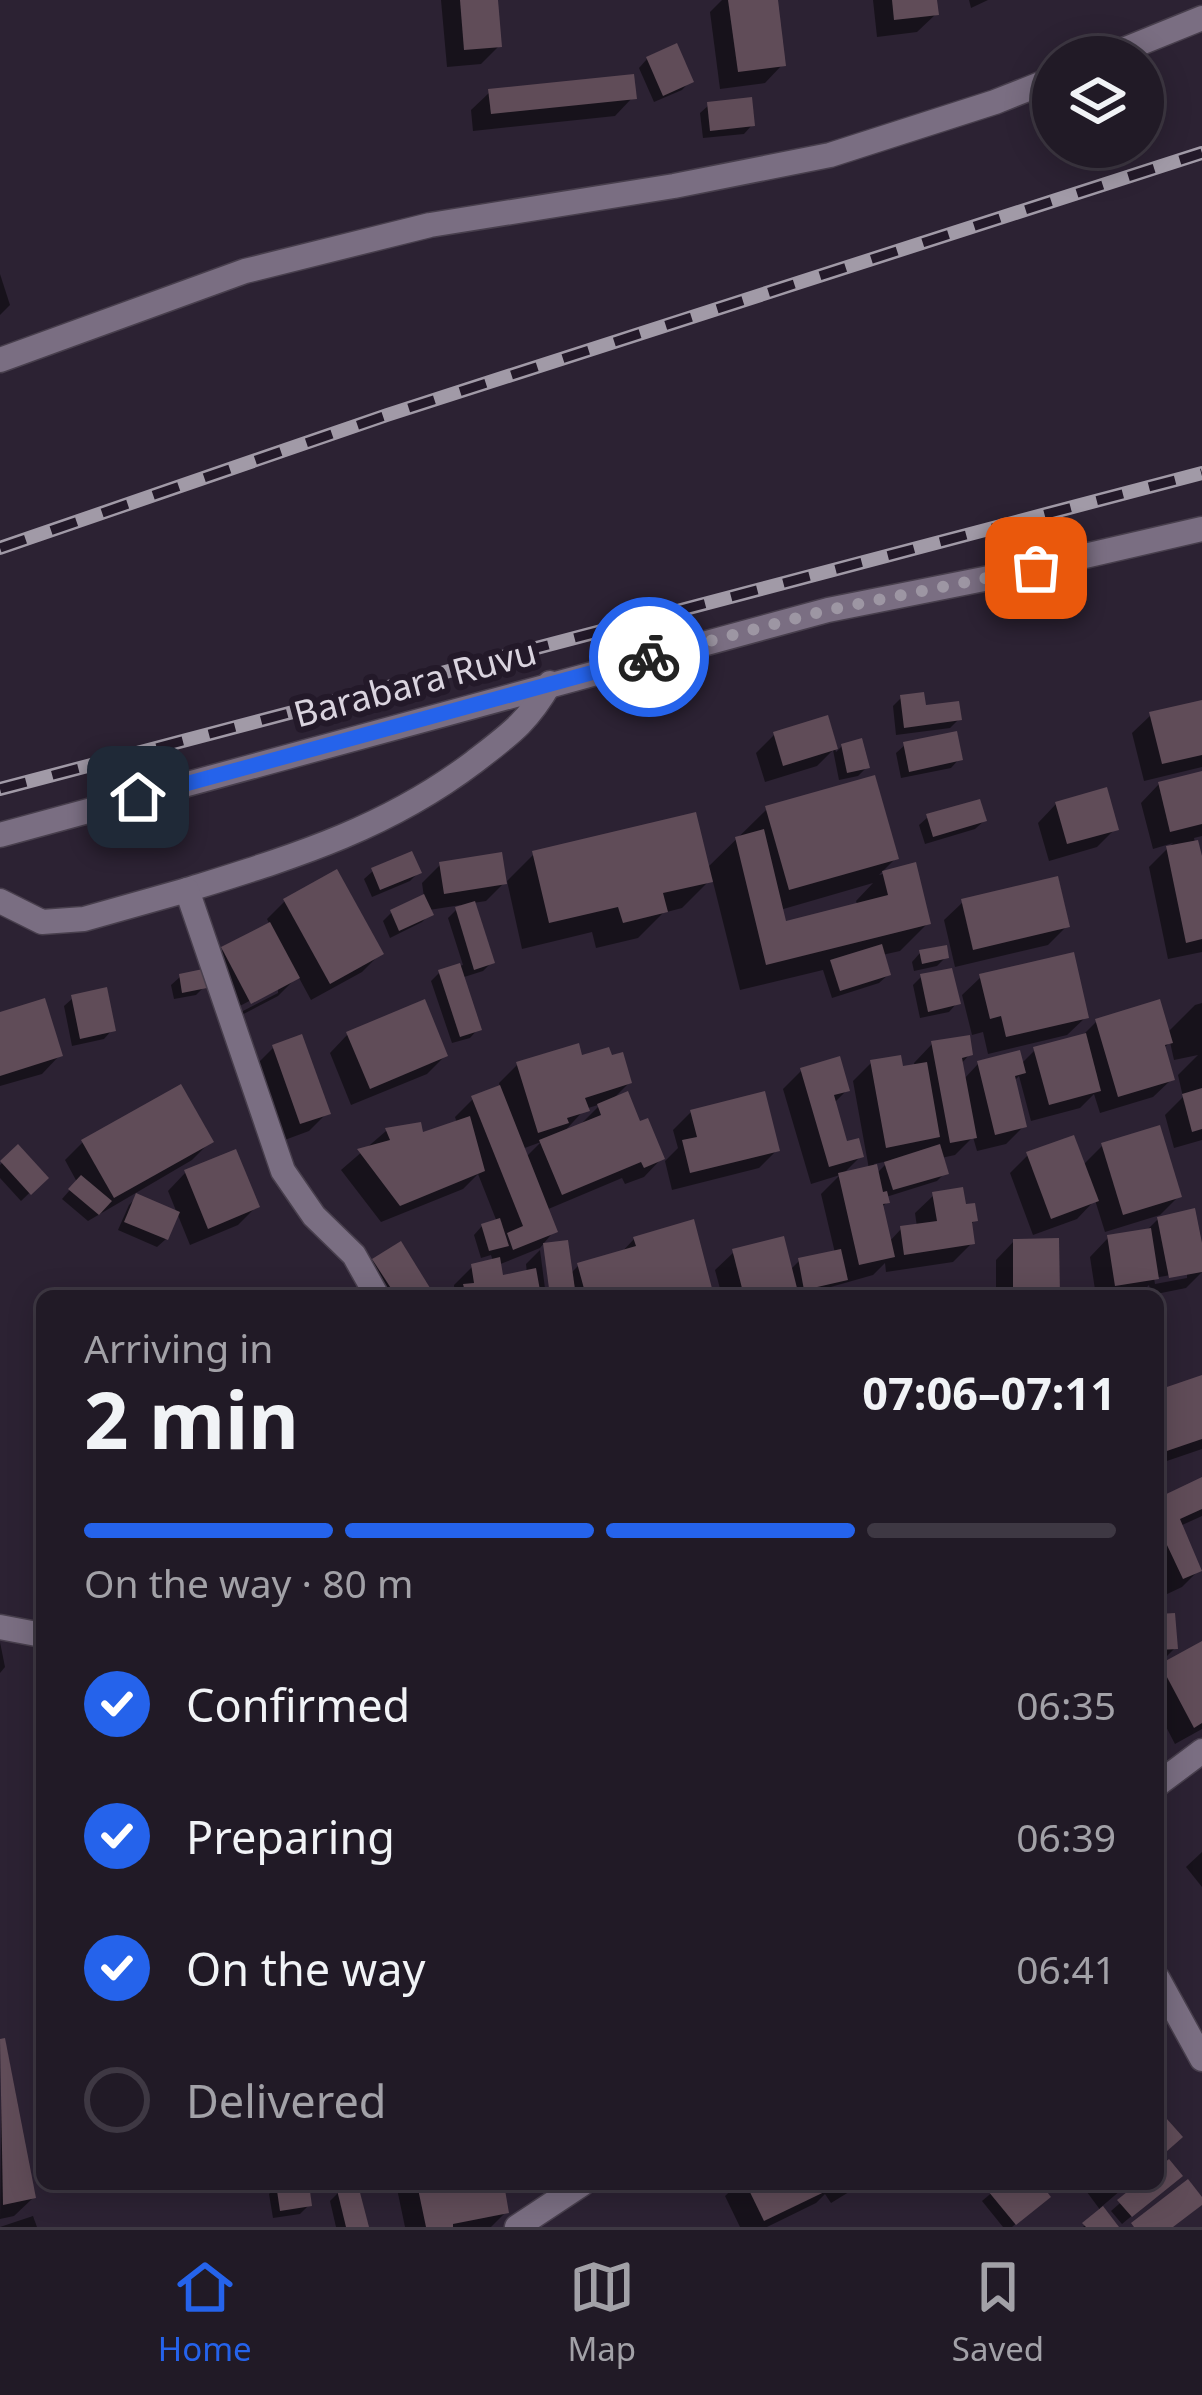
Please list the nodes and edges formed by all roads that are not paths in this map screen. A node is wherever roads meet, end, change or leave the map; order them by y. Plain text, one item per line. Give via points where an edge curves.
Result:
1 (1202, 18) edge
2 (1158, 36) edge
3 (1032, 87) edge
4 (0, 360) edge
5 (1202, 529) edge
6 (550, 683) junction
7 (0, 836) edge
8 (187, 890) junction
9 (0, 901) edge
10 (374, 1290) edge
11 (0, 1627) edge
12 (36, 1635) edge
13 (1202, 1751) edge
14 (1164, 1780) edge
15 (1164, 1990) edge
16 (1202, 2059) edge
17 (573, 2190) edge
18 (517, 2227) edge

1 - 2 street
3 - 4 street via 830,155 430,225 245,272
5 - 6 street, Barabara Ruvu via 828,610
6 - 7 street, Barabara Ruvu
6 - 8 street via 529,719 435,791 334,843
8 - 9 street via 84,920 42,922
8 - 10 street via 284,1171
11 - 12 street
13 - 14 street
15 - 16 street
17 - 18 street

